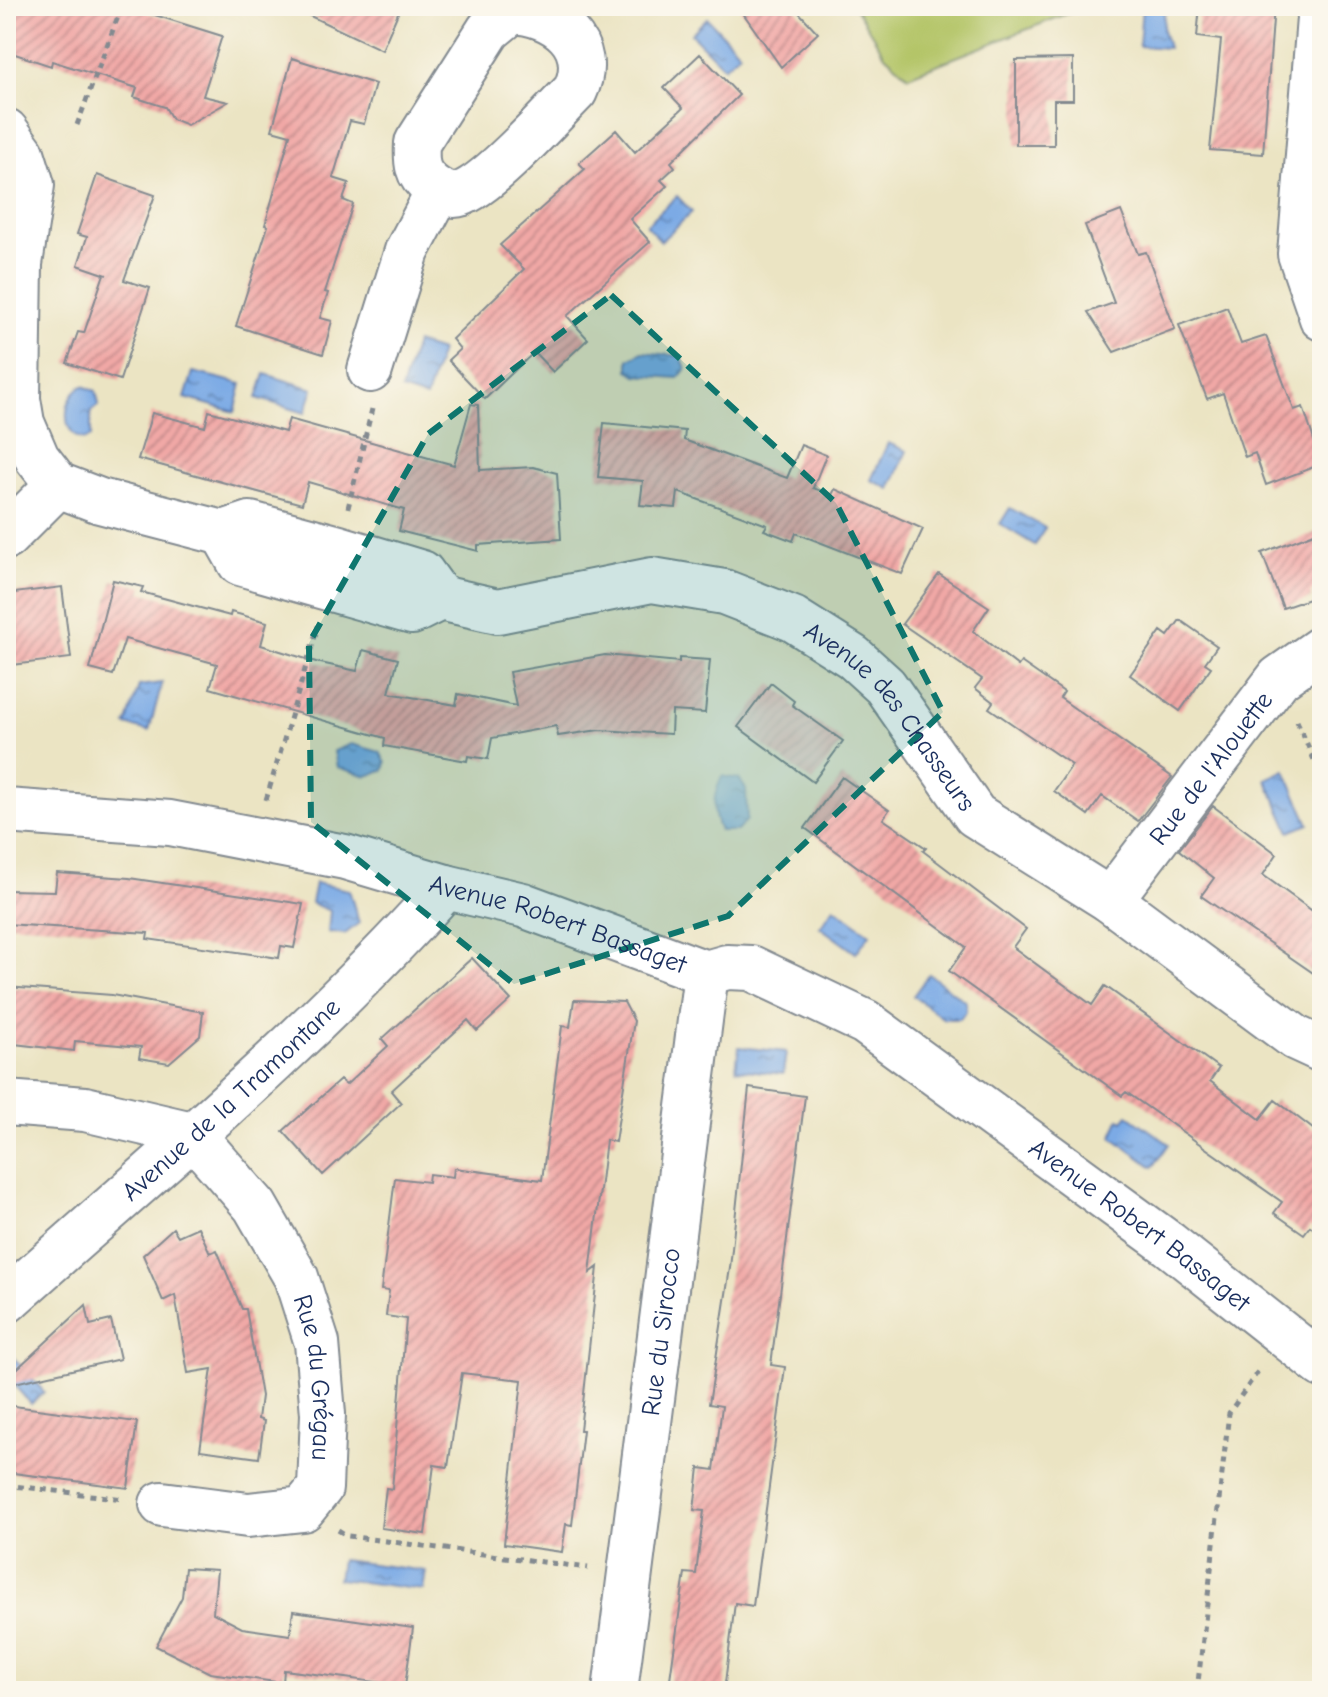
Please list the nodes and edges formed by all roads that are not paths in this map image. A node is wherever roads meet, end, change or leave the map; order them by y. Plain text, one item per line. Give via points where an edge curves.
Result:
1 (1320, 6) edge
2 (512, 8) edge
3 (6, 131) edge
4 (438, 192) junction
5 (1322, 318) edge
6 (370, 370) dead end
7 (58, 485) junction
8 (6, 537) edge
9 (1322, 648) edge
10 (6, 811) edge
11 (446, 887) junction
12 (1110, 900) junction
13 (706, 973) junction
14 (1322, 1050) edge
15 (6, 1103) edge
16 (192, 1134) junction
17 (6, 1301) edge
18 (1322, 1365) edge
19 (162, 1504) road end
20 (615, 1691) edge

1 - 5 street via 1300,254
2 - 4 street via 489,30 417,143 415,165
2 - 4 street via 563,26 579,52 579,82 478,184 458,195
3 - 7 street via 22,153 32,185 20,264 18,399 37,458
4 - 6 street via 407,251
7 - 8 street
7 - 12 street, Avenue des Chasseurs via 223,533 250,524 422,573 440,598 498,611 652,580 724,592 793,619 853,657 885,686 975,815
9 - 12 street, Rue de l'Alouette via 1279,678
10 - 11 street, Avenue Robert Bassaget via 170,823 345,857
11 - 13 street, Avenue Robert Bassaget via 523,905
11 - 16 street, Avenue de la Tramontane via 397,941
12 - 14 street, Avenue des Chasseurs via 1296,1038
13 - 18 street, Avenue Robert Bassaget via 751,968 865,1022 1169,1244
13 - 20 street, Rue du Sirocco
15 - 16 street via 85,1109
16 - 17 street, Avenue de la Tramontane
16 - 19 street, Rue du Grégau via 255,1206 296,1277 317,1343 323,1414 320,1488 303,1509 248,1515

